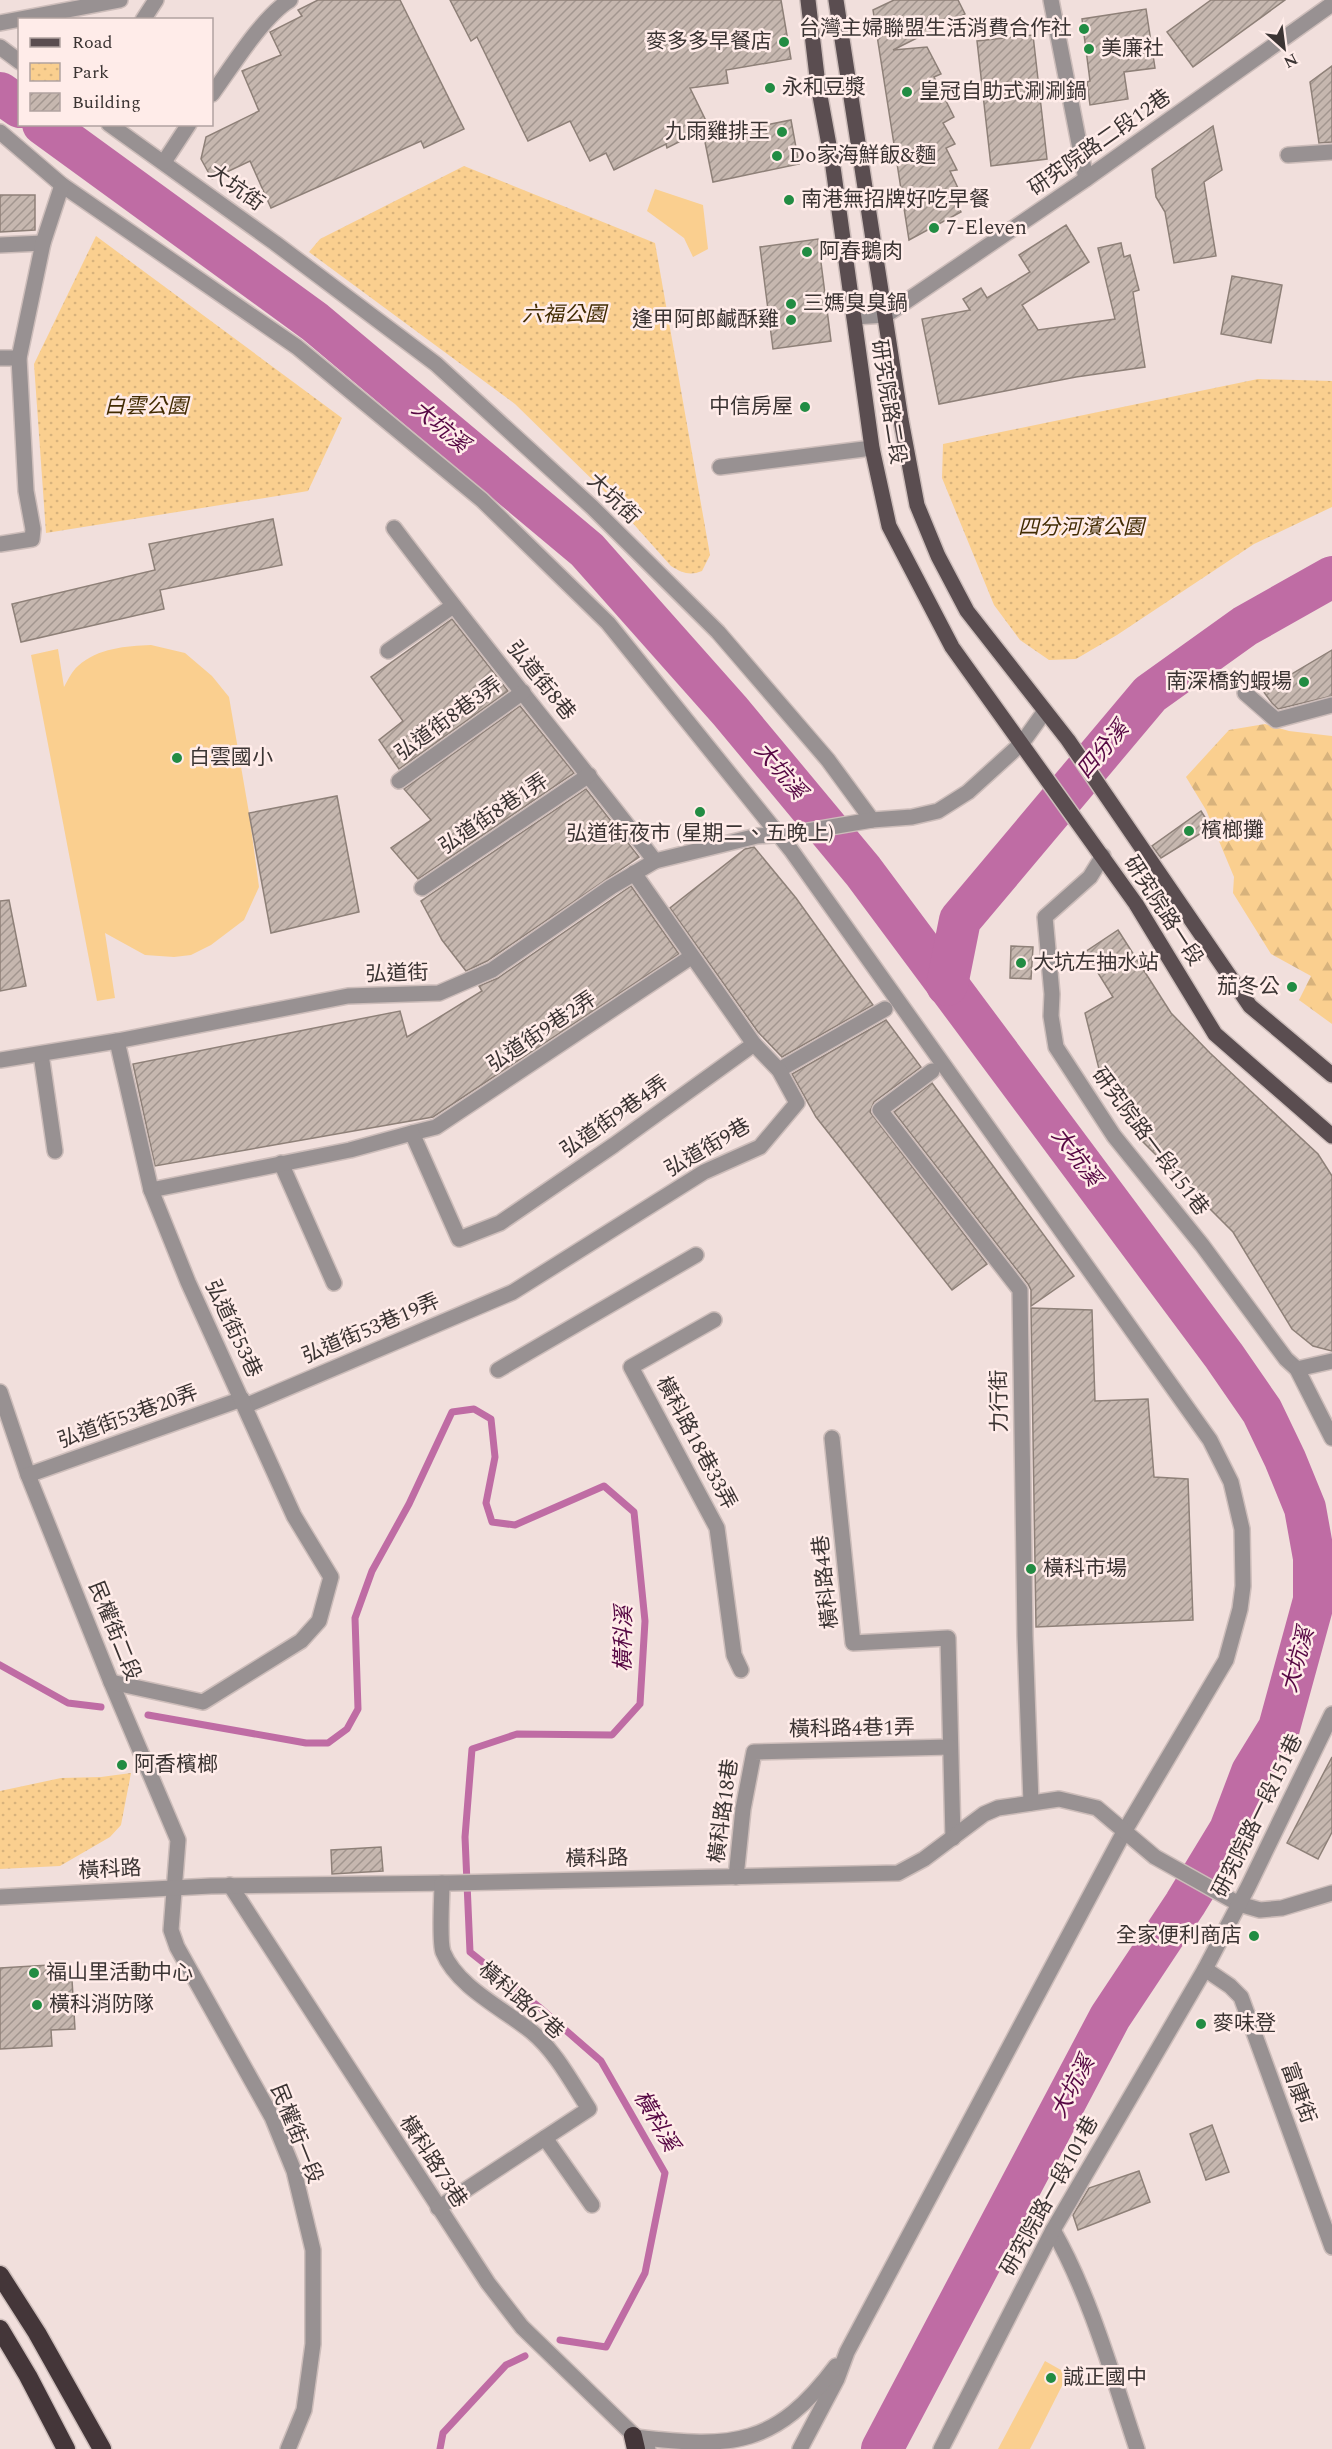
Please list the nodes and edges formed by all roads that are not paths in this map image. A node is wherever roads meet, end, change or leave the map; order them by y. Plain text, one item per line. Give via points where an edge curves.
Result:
1 (120, 0) edge
2 (156, 0) edge
3 (290, 0) edge
4 (808, 0) edge
5 (836, 0) edge
6 (1051, 0) edge
7 (1332, 4) edge
8 (26, 18) edge
9 (144, 18) edge
10 (18, 20) edge
11 (0, 23) edge
12 (213, 93) edge
13 (112, 126) edge
14 (188, 126) edge
15 (0, 132) edge
16 (1332, 152) edge
17 (1288, 155) dead end
18 (164, 162) junction
19 (1086, 179) junction
20 (62, 185) junction
21 (43, 243) junction
22 (0, 245) edge
23 (886, 315) junction
24 (854, 318) junction
25 (0, 358) edge
26 (19, 358) junction
27 (872, 448) junction
28 (720, 467) dead end
29 (394, 528) dead end
30 (0, 544) edge
31 (453, 606) junction
32 (388, 651) dead end
33 (523, 692) junction
34 (1245, 693) dead end
35 (1332, 705) edge
36 (1045, 711) junction
37 (1068, 740) joint
38 (1022, 743) junction
39 (1040, 769) joint
40 (590, 775) junction
41 (399, 781) dead end
42 (872, 820) junction
43 (778, 834) junction
44 (1103, 856) junction
45 (656, 861) junction
46 (634, 873) junction
47 (422, 888) dead end
48 (691, 957) junction
49 (885, 1009) dead end
50 (117, 1041) junction
51 (754, 1044) junction
52 (41, 1054) junction
53 (0, 1060) edge
54 (779, 1070) junction
55 (932, 1071) dead end
56 (1332, 1075) edge
57 (412, 1133) junction
58 (1332, 1136) edge
59 (55, 1151) dead end
60 (281, 1163) junction
61 (151, 1190) junction
62 (696, 1255) dead end
63 (334, 1283) dead end
64 (513, 1292) joint
65 (714, 1320) dead end
66 (1332, 1361) edge
67 (1297, 1369) junction
68 (498, 1370) dead end
69 (0, 1392) edge
70 (243, 1402) junction
71 (832, 1438) dead end
72 (1332, 1438) edge
73 (28, 1475) junction
74 (741, 1670) dead end
75 (111, 1682) junction
76 (1332, 1714) edge
77 (950, 1747) junction
78 (754, 1752) joint
79 (1031, 1803) junction
80 (1124, 1832) junction
81 (953, 1838) junction
82 (736, 1877) junction
83 (447, 1883) junction
84 (230, 1886) junction
85 (176, 1887) junction
86 (1332, 1893) edge
87 (0, 1897) edge
88 (1239, 1904) junction
89 (1204, 1969) junction
90 (545, 2138) junction
91 (592, 2205) dead end
92 (438, 2208) junction
93 (1053, 2230) junction
94 (1332, 2247) edge
95 (0, 2275) edge
96 (0, 2329) edge
97 (847, 2352) junction
98 (635, 2442) edge
99 (66, 2449) edge
100 (102, 2449) edge
101 (288, 2449) edge
102 (648, 2449) edge
103 (800, 2449) edge
104 (941, 2449) edge
105 (1137, 2449) edge

1 - 8 street
2 - 9 street
3 - 12 street via 281,5
4 - 24 main road, 研究院路二段
5 - 23 main road, 研究院路二段
6 - 19 street
7 - 19 street, 研究院路二段12巷
10 - 11 street
13 - 18 street, 大坑街
14 - 18 street
15 - 20 street
16 - 17 street
18 - 42 street, 大坑街 via 436,364 592,507 718,632 828,760
19 - 23 street, 研究院路二段12巷
20 - 21 street
20 - 43 street via 297,347 482,500 608,623
21 - 22 street
21 - 26 street
23 - 24 street, 研究院路二段12巷
23 - 36 main road, 研究院路二段 via 918,505 938,556 968,611
24 - 27 main road, 研究院路二段
25 - 26 street
26 - 30 street via 32,539
27 - 28 street
27 - 38 main road, 研究院路二段 via 889,526 911,572 952,647
29 - 31 street, 弘道街8巷
31 - 32 street
31 - 33 street, 弘道街8巷
33 - 40 street, 弘道街8巷
33 - 41 street, 弘道街8巷3弄
34 - 35 street via 1276,720
36 - 37 main road, 研究院路二段
36 - 38 street
37 - 56 main road, 研究院路一段 via 1250,1006
38 - 39 main road, 研究院路二段
38 - 42 street via 968,792 938,811
39 - 44 main road, 研究院路一段
40 - 45 street, 弘道街8巷
40 - 47 street, 弘道街8巷1弄
42 - 43 street, 弘道街
43 - 45 street, 弘道街
43 - 80 street via 1210,1440 1232,1482 1242,1529 1243,1586 1226,1660
44 - 58 main road, 研究院路一段 via 1215,1034
44 - 67 street, 研究院路一段151巷 via 1090,877 1045,916 1056,1047 1114,1136
45 - 46 street, 弘道街
46 - 48 street, 弘道街9巷
46 - 50 street, 弘道街 via 492,970 439,993 348,996
48 - 51 street, 弘道街9巷
48 - 57 street, 弘道街9巷2弄 via 446,1121
49 - 54 street
50 - 52 street, 弘道街
50 - 61 street, 弘道街53巷
51 - 54 street, 弘道街9巷
51 - 57 street, 弘道街9巷4弄 via 500,1223 459,1239
52 - 53 street, 弘道街
52 - 59 street
54 - 64 street, 弘道街9巷 via 797,1103 760,1147 704,1172
55 - 79 street, 力行街 via 880,1110 1020,1290
57 - 60 street, 弘道街9巷2弄
60 - 61 street, 弘道街9巷2弄
60 - 63 street
61 - 70 street, 弘道街53巷
62 - 68 street
64 - 70 street, 弘道街53巷19弄
65 - 74 street, 橫科路18巷33弄 via 631,1367 717,1528 734,1655
66 - 67 street
67 - 72 street, 研究院路一段151巷
69 - 73 street, 民權街二段
70 - 73 street, 弘道街53巷20弄
70 - 75 street, 弘道街53巷 via 294,1516 331,1577 319,1622 302,1641 203,1702
71 - 77 street, 橫科路4巷 via 853,1643 948,1638
73 - 75 street, 民權街二段
75 - 85 street, 民權街二段 via 178,1840
76 - 88 street, 研究院路一段151巷
77 - 78 street, 橫科路4巷1弄
77 - 81 street, 橫科路4巷
78 - 82 street, 橫科路18巷
79 - 80 street, 橫科路 via 1059,1799 1097,1808
79 - 81 street, 橫科路 via 984,1814
80 - 88 street, 橫科路 via 1155,1857
80 - 97 street
81 - 82 street, 橫科路 via 898,1873
82 - 83 street, 橫科路
83 - 84 street, 橫科路
83 - 90 street, 橫科路67巷 via 442,1951 455,1971 484,1997 533,2032 556,2058 589,2109
84 - 85 street, 橫科路
84 - 92 street, 橫科路73巷
85 - 87 street, 橫科路
85 - 101 street, 民權街一段 via 171,1930 177,1947 272,2117 294,2171 313,2250 313,2344 304,2410
86 - 88 street via 1282,1908 1260,1910
88 - 89 street, 研究院路一段151巷
89 - 93 street, 研究院路一段101巷
89 - 94 street, 富康街 via 1241,1997
90 - 91 street
90 - 92 street, 橫科路67巷
92 - 98 street, 橫科路73巷 via 522,2327
93 - 104 street, 研究院路一段101巷
93 - 105 street via 1068,2256
95 - 100 highway
96 - 99 highway
97 - 98 street via 813,2397 770,2432 722,2447
97 - 103 street
98 - 102 street, 橫科路73巷

